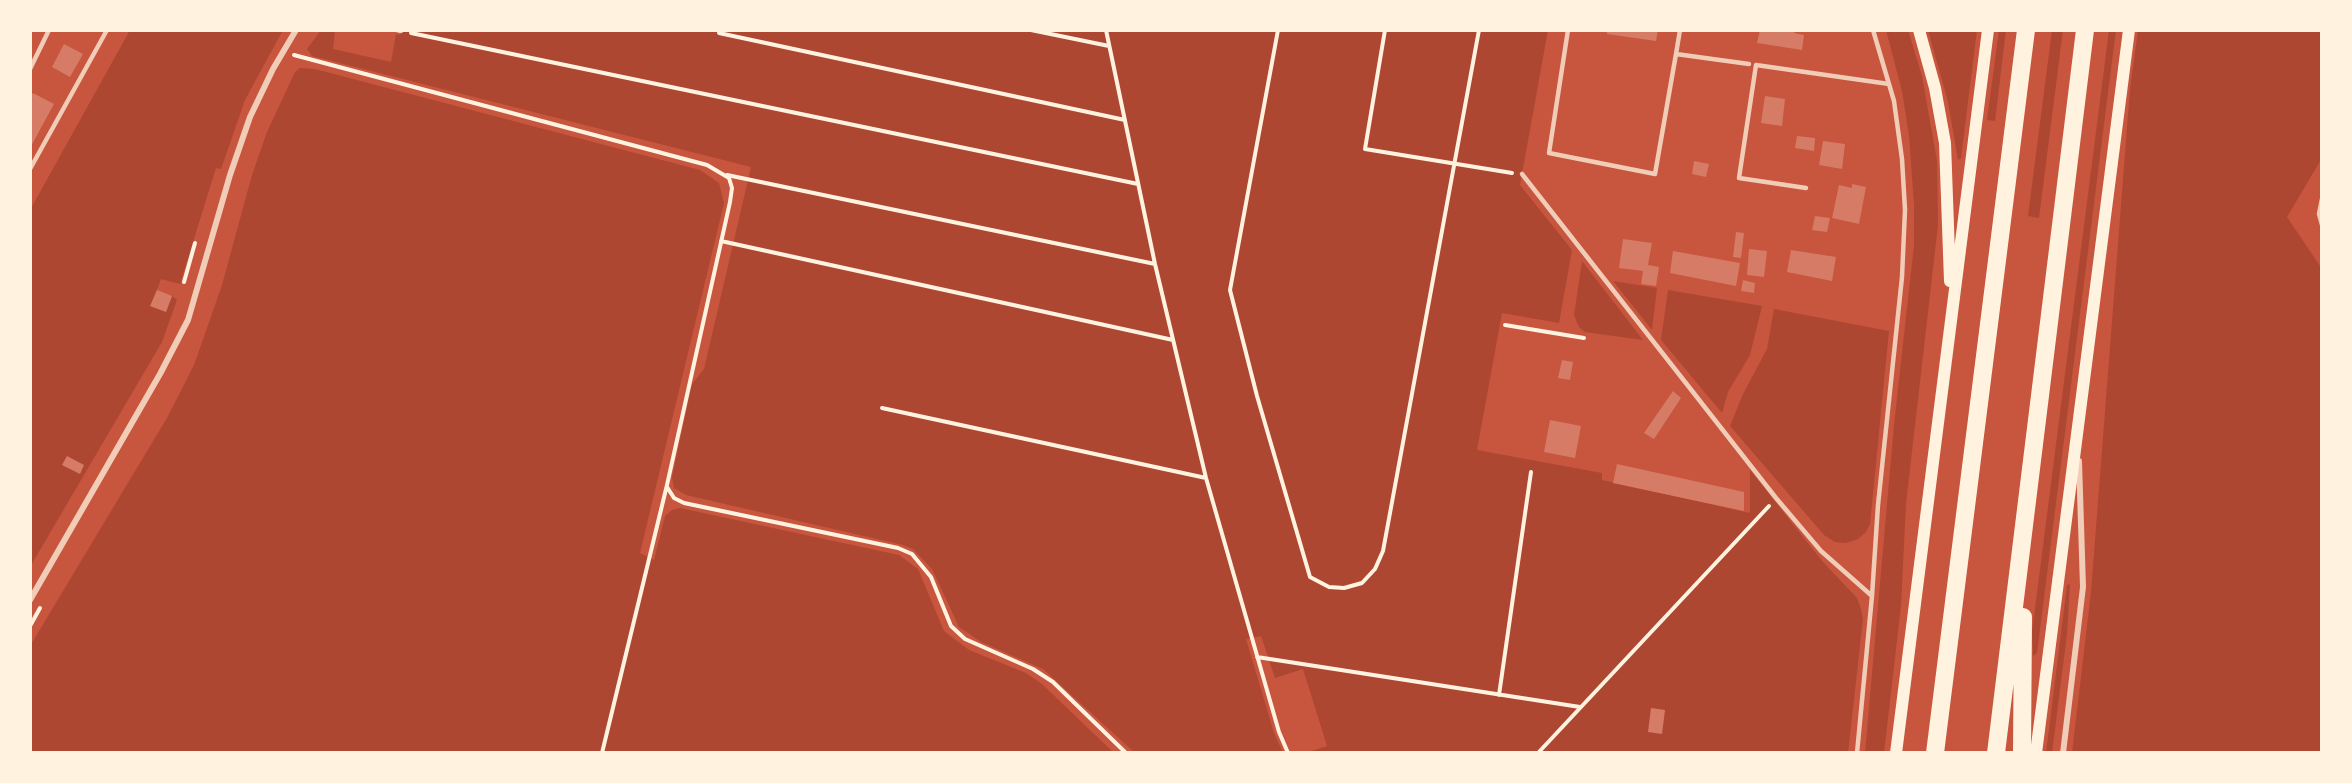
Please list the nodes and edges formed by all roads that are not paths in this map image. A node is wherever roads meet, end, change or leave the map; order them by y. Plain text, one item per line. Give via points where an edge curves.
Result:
1 (49, 30) edge
2 (107, 30) edge
3 (296, 30) edge
4 (1568, 30) edge
5 (1680, 30) edge
6 (1873, 30) edge
7 (1919, 30) edge
8 (1988, 30) edge
9 (2026, 30) edge
10 (2085, 30) edge
11 (2129, 30) edge
12 (1676, 54) junction
13 (1749, 64) dead end
14 (30, 69) edge
15 (1889, 84) junction
16 (30, 168) edge
17 (1522, 174) road end
18 (1806, 188) dead end
19 (2322, 199) edge
20 (2322, 225) edge
21 (1951, 316) junction
22 (2078, 439) junction
23 (2021, 558) junction
24 (1872, 596) junction
25 (30, 600) edge
26 (1857, 753) edge
27 (1896, 753) edge
28 (1935, 753) edge
29 (1996, 753) edge
30 (2022, 753) edge
31 (2036, 753) edge
32 (2063, 753) edge

1 - 14 lane
2 - 16 lane
3 - 25 street via 263,88 241,144 188,320
4 - 12 lane via 1549,153 1655,174
5 - 12 lane
6 - 15 lane
7 - 21 main road via 1945,143
8 - 21 main road
9 - 28 highway
10 - 23 highway
11 - 22 main road
12 - 13 lane
15 - 18 lane via 1756,65 1739,178
15 - 24 lane via 1898,125 1905,210
17 - 24 lane via 1776,498 1821,551
19 - 20 lane
21 - 27 main road
22 - 31 main road
22 - 32 street via 2083,586
23 - 29 highway
23 - 30 highway
24 - 26 lane

